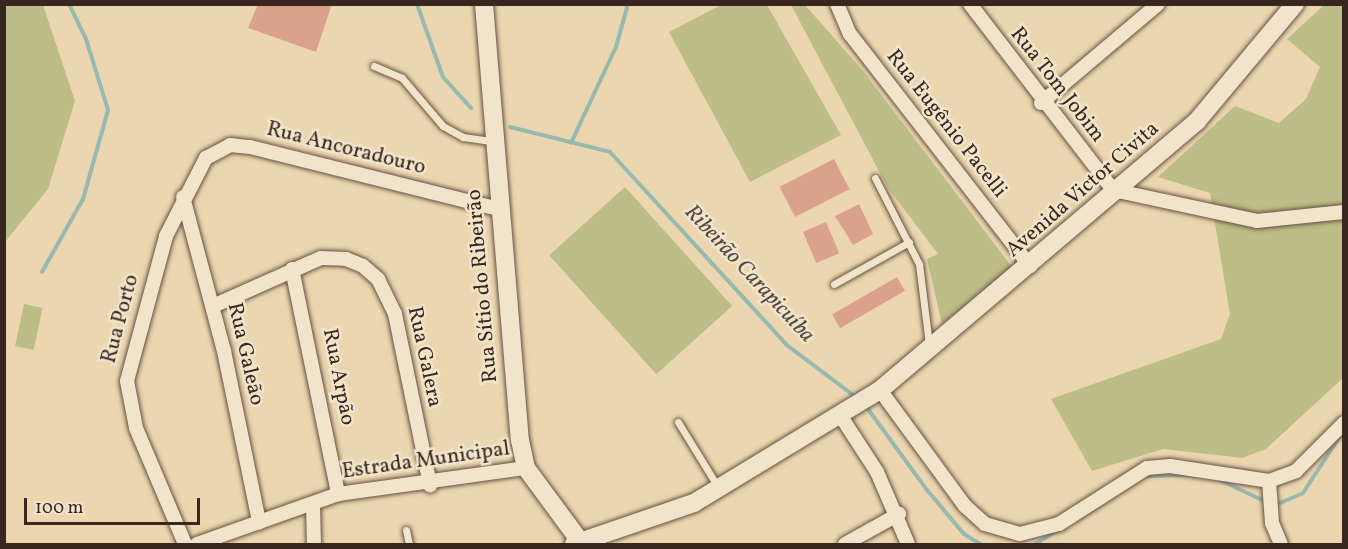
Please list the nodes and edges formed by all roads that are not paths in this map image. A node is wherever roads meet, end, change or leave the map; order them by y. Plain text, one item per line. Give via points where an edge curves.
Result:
1 (484, 4) edge
2 (837, 4) edge
3 (1158, 4) edge
4 (1295, 4) edge
5 (977, 7) edge
6 (374, 66) dead end
7 (1041, 103) junction
8 (496, 141) junction
9 (194, 173) joint
10 (875, 178) dead end
11 (1113, 190) junction
12 (183, 198) junction
13 (498, 209) junction
14 (1344, 212) edge
15 (909, 242) junction
16 (1030, 266) junction
17 (292, 269) junction
18 (834, 284) dead end
19 (213, 306) junction
20 (930, 350) junction
21 (877, 392) junction
22 (845, 413) junction
23 (678, 422) dead end
24 (1344, 423) edge
25 (526, 468) junction
26 (1269, 481) junction
27 (430, 484) junction
28 (719, 489) junction
29 (338, 494) junction
30 (313, 504) junction
31 (899, 514) junction
32 (259, 522) junction
33 (406, 530) dead end
34 (185, 544) edge
35 (197, 544) edge
36 (314, 544) edge
37 (409, 544) edge
38 (578, 544) edge
39 (846, 544) edge
40 (908, 544) edge
41 (1281, 544) edge

1 - 8 main road, Rua Sítio do Ribeirão
2 - 16 street, Rua Eugênio Pacelli via 850,34
3 - 7 street
4 - 11 main road, Avenida Victor Civita via 1197,121
5 - 7 street, Rua Tom Jobim
6 - 8 lane via 402,78 443,126 463,137
7 - 11 street, Rua Tom Jobim
8 - 13 main road, Rua Sítio do Ribeirão
9 - 12 street, Rua Porto
9 - 13 street, Rua Ancoradouro via 217,149 230,145
10 - 15 lane
11 - 14 street via 1257,221
11 - 16 main road, Avenida Victor Civita
12 - 19 street, Rua Galeão
12 - 34 street, Rua Porto via 166,236 127,381 135,428
13 - 25 main road, Rua Sítio do Ribeirão
15 - 18 lane
15 - 20 lane via 920,264
16 - 20 main road, Avenida Victor Civita
17 - 19 street, Rua Galera
17 - 27 street, Rua Galera via 321,258 346,259 378,279 389,297
17 - 29 street, Rua Arpão
19 - 32 street, Rua Galeão
20 - 21 main road, Avenida Victor Civita
21 - 22 main road, Avenida Victor Civita
21 - 26 street via 965,506 985,524 1005,532 1040,532 1059,524 1147,468 1170,466
22 - 28 main road, Avenida Victor Civita
22 - 31 street
23 - 28 lane
24 - 26 street via 1296,471
25 - 27 street, Estrada Municipal
25 - 38 main road, Rua Sítio do Ribeirão
26 - 41 street via 1272,523
27 - 29 street, Estrada Municipal
28 - 38 main road, Avenida Victor Civita via 651,520
29 - 30 street, Estrada Municipal
30 - 32 street, Estrada Municipal
30 - 36 street
31 - 39 street
31 - 40 street
32 - 35 street, Estrada Municipal
33 - 37 lane

